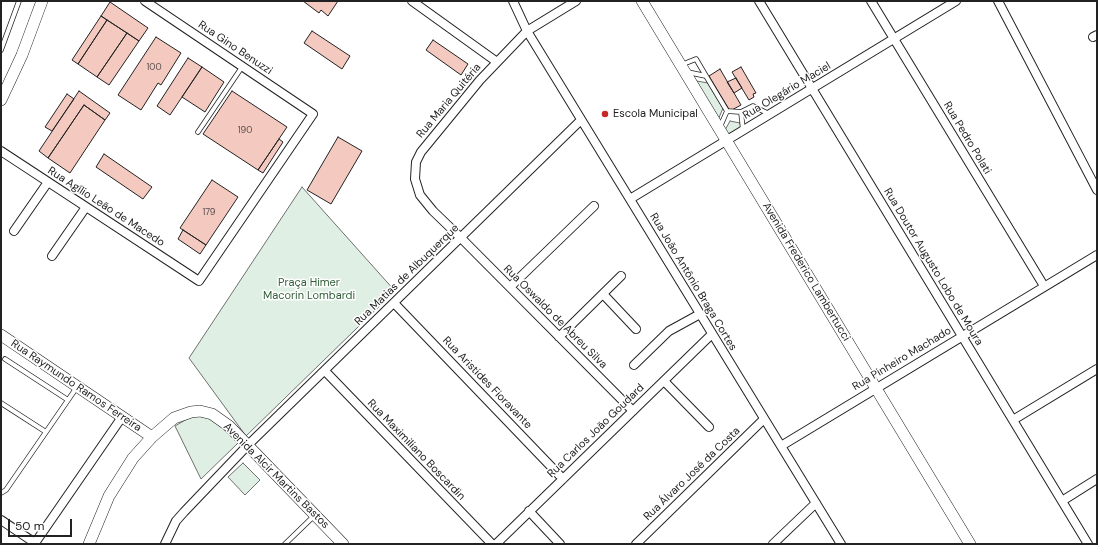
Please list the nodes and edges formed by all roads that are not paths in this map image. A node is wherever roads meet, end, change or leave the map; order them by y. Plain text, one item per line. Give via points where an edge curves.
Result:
1 (19, 1) edge
2 (42, 1) edge
3 (145, 1) edge
4 (412, 1) edge
5 (513, 1) edge
6 (576, 1) edge
7 (642, 1) edge
8 (759, 1) edge
9 (871, 1) edge
10 (956, 1) edge
11 (998, 1) edge
12 (527, 31) junction
13 (894, 39) junction
14 (1, 50) edge
15 (497, 62) junction
16 (243, 67) junction
17 (682, 68) junction
18 (706, 76) junction
19 (812, 88) junction
20 (1, 100) edge
21 (726, 111) junction
22 (741, 112) junction
23 (769, 114) junction
24 (581, 120) junction
25 (719, 129) junction
26 (743, 130) junction
27 (198, 132) dead end
28 (726, 140) junction
29 (1, 151) edge
30 (48, 182) junction
31 (1097, 190) edge
32 (630, 199) junction
33 (594, 206) dead end
34 (86, 207) junction
35 (14, 232) dead end
36 (461, 238) junction
37 (1097, 255) edge
38 (52, 256) dead end
39 (621, 276) dead end
40 (198, 281) joint
41 (1044, 286) junction
42 (510, 287) junction
43 (603, 294) junction
44 (394, 303) junction
45 (700, 314) junction
46 (636, 329) dead end
47 (712, 334) junction
48 (1, 335) edge
49 (962, 336) junction
50 (559, 337) junction
51 (5, 359) dead end
52 (634, 365) dead end
53 (1097, 369) edge
54 (325, 371) junction
55 (664, 381) junction
56 (77, 387) junction
57 (876, 388) junction
58 (68, 400) junction
59 (1, 403) edge
60 (633, 411) junction
61 (122, 417) junction
62 (764, 419) junction
63 (1013, 420) junction
64 (709, 426) dead end
65 (46, 432) junction
66 (152, 437) junction
67 (248, 445) junction
68 (781, 446) junction
69 (563, 479) junction
70 (1097, 480) edge
71 (1, 493) edge
72 (1062, 501) junction
73 (816, 503) junction
74 (529, 511) junction
75 (315, 515) junction
76 (1, 520) edge
77 (35, 544) edge
78 (89, 544) edge
79 (165, 544) edge
80 (285, 544) edge
81 (343, 544) edge
82 (492, 544) edge
83 (496, 544) edge
84 (560, 544) edge
85 (636, 544) edge
86 (773, 544) edge
87 (841, 544) edge
88 (970, 544) edge
89 (1088, 544) edge

1 - 14 lane
2 - 20 street via 22,55
3 - 16 street, Rua Gino Benuzzi
4 - 15 street
5 - 12 street, Rua João Antônio Braga Cortes
6 - 12 street, Rua Maria Quitéria
7 - 17 street, Avenida Frederico Lambertucci
8 - 19 street, Rua Doutor Augusto Lobo de Moura
9 - 13 street, Rua Pedro Polati
10 - 13 street, Rua Olegário Maciel
11 - 31 street
12 - 15 street, Rua Maria Quitéria
12 - 24 street, Rua João Antônio Braga Cortes
13 - 19 street, Rua Olegário Maciel
13 - 41 street, Rua Pedro Polati
15 - 36 street, Rua Maria Quitéria via 428,142 416,162 415,179 420,195 432,212
16 - 27 lane
16 - 40 street, Rua Gino Benuzzi via 313,114
17 - 18 lane
17 - 18 lane via 696,59
17 - 25 street, Avenida Frederico Lambertucci
18 - 21 lane
19 - 23 street, Rua Olegário Maciel
19 - 49 street, Rua Doutor Augusto Lobo de Moura
21 - 22 lane
21 - 25 lane
22 - 23 lane via 753,106
22 - 26 lane
23 - 26 street, Rua Olegário Maciel
24 - 32 street, Rua João Antônio Braga Cortes
24 - 36 street, Rua Matias de Albuquerque
25 - 28 street, Avenida Frederico Lambertucci
26 - 28 street, Rua Olegário Maciel
28 - 32 street, Rua Olegário Maciel
28 - 57 street, Avenida Frederico Lambertucci
29 - 30 street, Rua Agílio Leão de Macedo
30 - 34 street, Rua Agílio Leão de Macedo
30 - 35 street
32 - 45 street, Rua João Antônio Braga Cortes
33 - 42 street
34 - 38 street
34 - 40 street, Rua Agílio Leão de Macedo
36 - 42 street, Rua Oswaldo de Abreu Silva
36 - 44 street, Rua Matias de Albuquerque
37 - 41 street, Rua Pinheiro Machado
39 - 43 street
41 - 49 street, Rua Pinheiro Machado
42 - 50 street, Rua Oswaldo de Abreu Silva
43 - 46 street
43 - 50 street
44 - 54 street, Rua Matias de Albuquerque
44 - 69 street, Rua Aristides Fioravante
45 - 47 street, Rua João Antônio Braga Cortes
45 - 52 street via 669,331
47 - 55 street, Rua Carlos João Goudard
47 - 62 street, Rua João Antônio Braga Cortes
48 - 56 street, Rua Raymundo Ramos Ferreira
49 - 57 street, Rua Pinheiro Machado
49 - 63 street, Rua Doutor Augusto Lobo de Moura
50 - 60 street, Rua Oswaldo de Abreu Silva
51 - 58 lane
53 - 63 street
54 - 67 street, Rua Matias de Albuquerque
54 - 82 street, Rua Maximiliano Boscardin
55 - 60 street, Rua Carlos João Goudard
55 - 64 street
56 - 58 lane
56 - 61 street, Rua Raymundo Ramos Ferreira
57 - 68 street, Rua Pinheiro Machado
57 - 88 street, Avenida Frederico Lambertucci
58 - 65 lane
59 - 65 lane
60 - 69 street, Rua Carlos João Goudard
61 - 66 street, Rua Raymundo Ramos Ferreira
61 - 77 street
62 - 68 street, Rua João Antônio Braga Cortes
62 - 85 street, Rua Álvaro José da Costa
63 - 72 street, Rua Doutor Augusto Lobo de Moura
65 - 71 lane via 6,490
66 - 67 street, Avenida Alcir Martins Bastos via 182,414 206,412 224,422
66 - 78 street via 133,458 117,482
67 - 75 street, Avenida Alcir Martins Bastos
67 - 79 street, Rua Matias de Albuquerque via 184,512
68 - 73 street, Rua João Antônio Braga Cortes
69 - 74 street, Rua Carlos João Goudard
70 - 72 street
72 - 89 street, Rua Doutor Augusto Lobo de Moura
73 - 86 street
73 - 87 street, Rua João Antônio Braga Cortes
74 - 83 street, Rua Carlos João Goudard
74 - 84 street
75 - 80 lane
75 - 81 street, Avenida Alcir Martins Bastos
76 - 77 street

